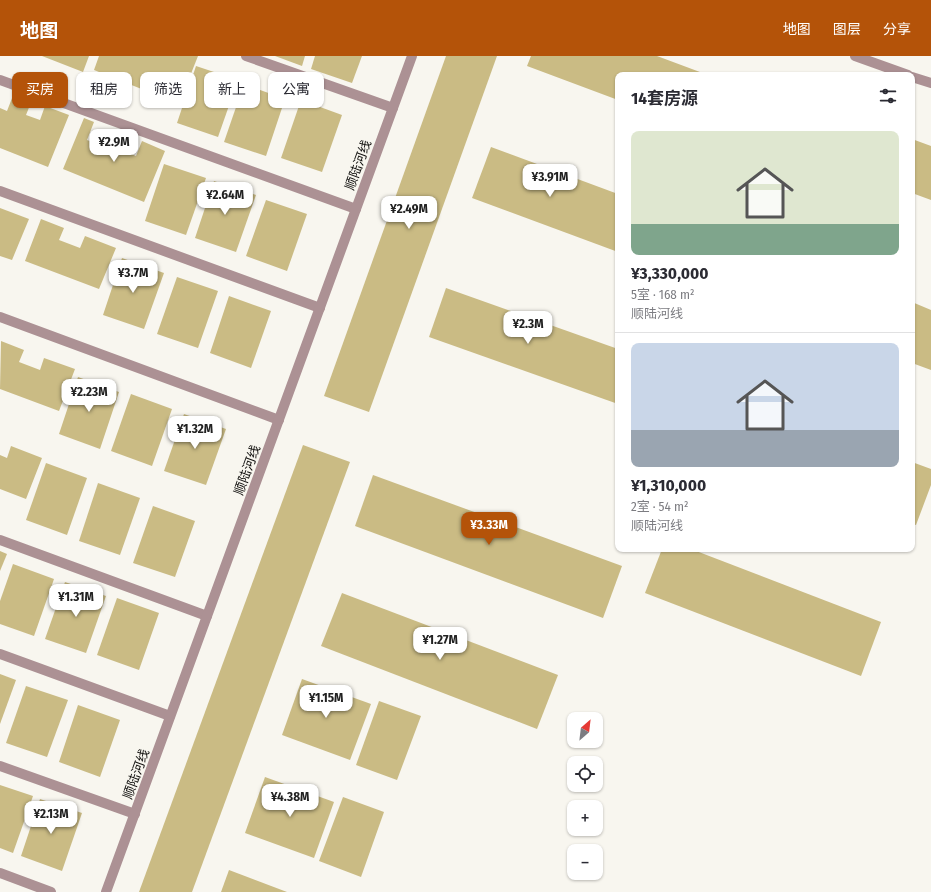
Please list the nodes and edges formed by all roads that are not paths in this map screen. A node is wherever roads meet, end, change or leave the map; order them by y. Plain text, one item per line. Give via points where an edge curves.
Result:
1 (246, 56) edge
2 (412, 56) edge
3 (855, 56) edge
4 (900, 72) edge
5 (915, 78) edge
6 (0, 80) edge
7 (931, 84) edge
8 (393, 108) junction
9 (0, 191) edge
10 (356, 209) junction
11 (320, 308) junction
12 (0, 317) edge
13 (279, 420) junction
14 (0, 540) edge
15 (207, 616) junction
16 (0, 654) edge
17 (170, 716) junction
18 (0, 766) edge
19 (135, 814) junction
20 (0, 873) edge
21 (51, 892) edge
22 (106, 892) edge

1 - 8 street
2 - 8 street, 顺陆河线
3 - 4 street
5 - 7 street
6 - 10 street
8 - 10 street, 顺陆河线
9 - 11 street
10 - 11 street, 顺陆河线
11 - 13 street, 顺陆河线
12 - 13 street
13 - 15 street, 顺陆河线
14 - 15 street
15 - 17 street, 顺陆河线
16 - 17 street
17 - 19 street, 顺陆河线
18 - 19 street
19 - 22 street, 顺陆河线
20 - 21 street

